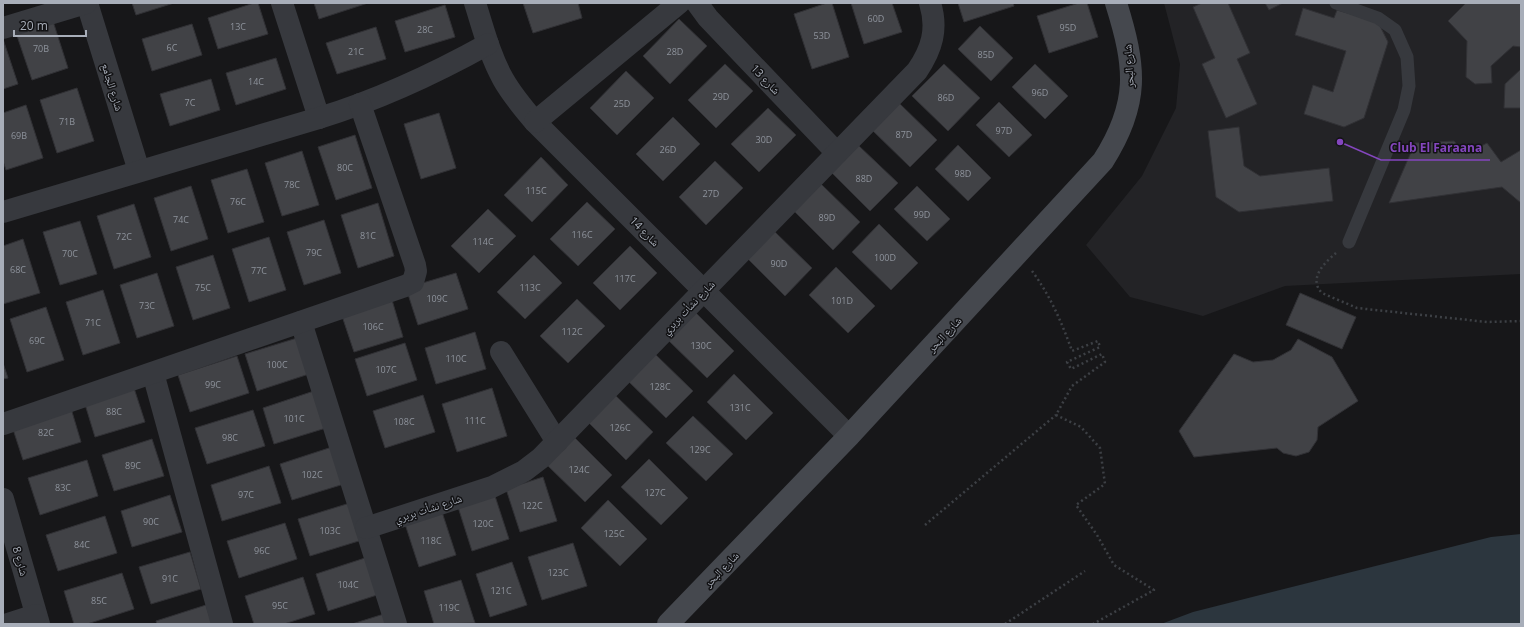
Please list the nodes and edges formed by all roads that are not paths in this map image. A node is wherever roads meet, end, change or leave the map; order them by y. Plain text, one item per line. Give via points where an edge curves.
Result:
1 (86, 3) edge
2 (282, 3) edge
3 (475, 3) edge
4 (679, 3) edge
5 (698, 3) edge
6 (930, 3) edge
7 (1116, 3) edge
8 (1336, 3) edge
9 (3, 28) edge
10 (488, 44) junction
11 (360, 104) junction
12 (319, 118) junction
13 (535, 122) junction
14 (837, 153) junction
15 (139, 171) junction
16 (3, 212) edge
17 (1349, 242) road end
18 (704, 290) junction
19 (301, 322) junction
20 (501, 352) dead end
21 (153, 373) junction
22 (3, 424) edge
23 (849, 436) junction
24 (557, 442) junction
25 (3, 499) edge
26 (366, 528) junction
27 (38, 619) edge
28 (8, 624) edge
29 (222, 624) edge
30 (396, 624) edge
31 (668, 624) edge

1 - 9 street
1 - 15 street, شارع الجامع
2 - 12 street
3 - 10 street, شارع 14
4 - 13 street
5 - 14 street, شارع 13 via 708,18
6 - 14 street, شارع نشأت بربري via 934,15 934,30 926,59
7 - 23 main road, شارع البحر via 1126,33 1131,72 1129,97 1121,128 1103,162
8 - 17 lane via 1378,18 1395,30 1407,57 1409,86 1404,110
10 - 11 street via 409,84
10 - 13 street, شارع 14 via 502,78
11 - 12 street
11 - 19 street via 415,265 415,278 409,284
12 - 15 street
13 - 18 street, شارع 14
14 - 18 street, شارع نشأت بربري
15 - 16 street
18 - 23 street, شارع 14
18 - 24 street, شارع نشأت بربري
19 - 21 street
19 - 26 street
20 - 24 street
21 - 22 street
21 - 29 street
23 - 31 main road, شارع البحر
24 - 26 street, شارع نشأت بربري via 542,458 492,488
25 - 27 street, شارع 8
26 - 30 street
27 - 28 street

